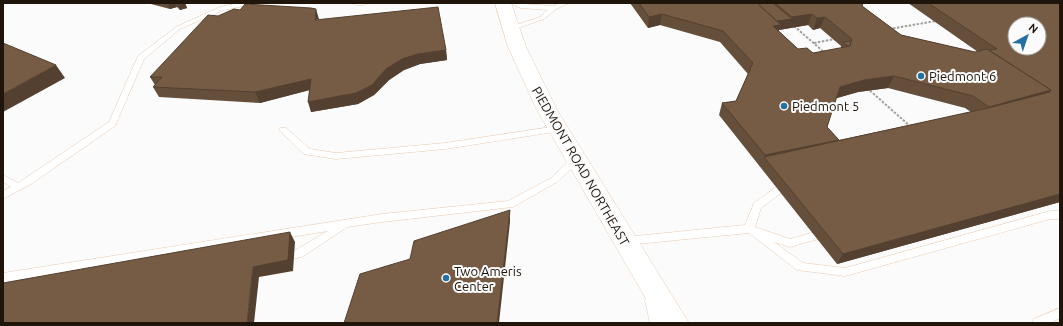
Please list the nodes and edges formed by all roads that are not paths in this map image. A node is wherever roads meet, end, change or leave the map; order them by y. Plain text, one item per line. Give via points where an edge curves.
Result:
1 (249, 3) edge
2 (354, 3) edge
3 (364, 3) edge
4 (503, 3) edge
5 (512, 3) edge
6 (566, 3) edge
7 (554, 8) junction
8 (509, 29) junction
9 (283, 130) dead end
10 (558, 130) junction
11 (576, 159) junction
12 (3, 178) edge
13 (801, 184) edge
14 (18, 186) junction
15 (3, 195) edge
16 (1060, 216) edge
17 (346, 224) junction
18 (749, 229) junction
19 (837, 229) edge
20 (624, 241) junction
21 (272, 259) edge
22 (647, 277) junction
23 (3, 278) edge
24 (1060, 313) edge
25 (656, 323) edge
26 (675, 323) edge
27 (1038, 323) edge

1 - 14 lane via 222,8 178,28 141,58 112,124
2 - 3 lane
4 - 8 main road, PIEDMONT ROAD NORTHEAST
5 - 7 lane
6 - 7 lane
7 - 8 lane via 542,18
8 - 10 main road, PIEDMONT ROAD NORTHEAST via 525,68
9 - 10 lane via 307,152 336,156 445,146
10 - 11 main road, PIEDMONT ROAD NORTHEAST
11 - 17 lane via 554,180 510,204
11 - 20 main road, PIEDMONT ROAD NORTHEAST
12 - 14 lane
13 - 18 lane via 778,190 757,206
14 - 15 lane
16 - 18 lane via 1050,215 844,272 801,267
17 - 21 lane via 298,254
17 - 23 lane
18 - 19 lane via 790,243
18 - 20 lane
20 - 22 main road, PIEDMONT ROAD NORTHEAST
22 - 25 lane
22 - 26 main road, PIEDMONT ROAD NORTHEAST
24 - 27 lane

